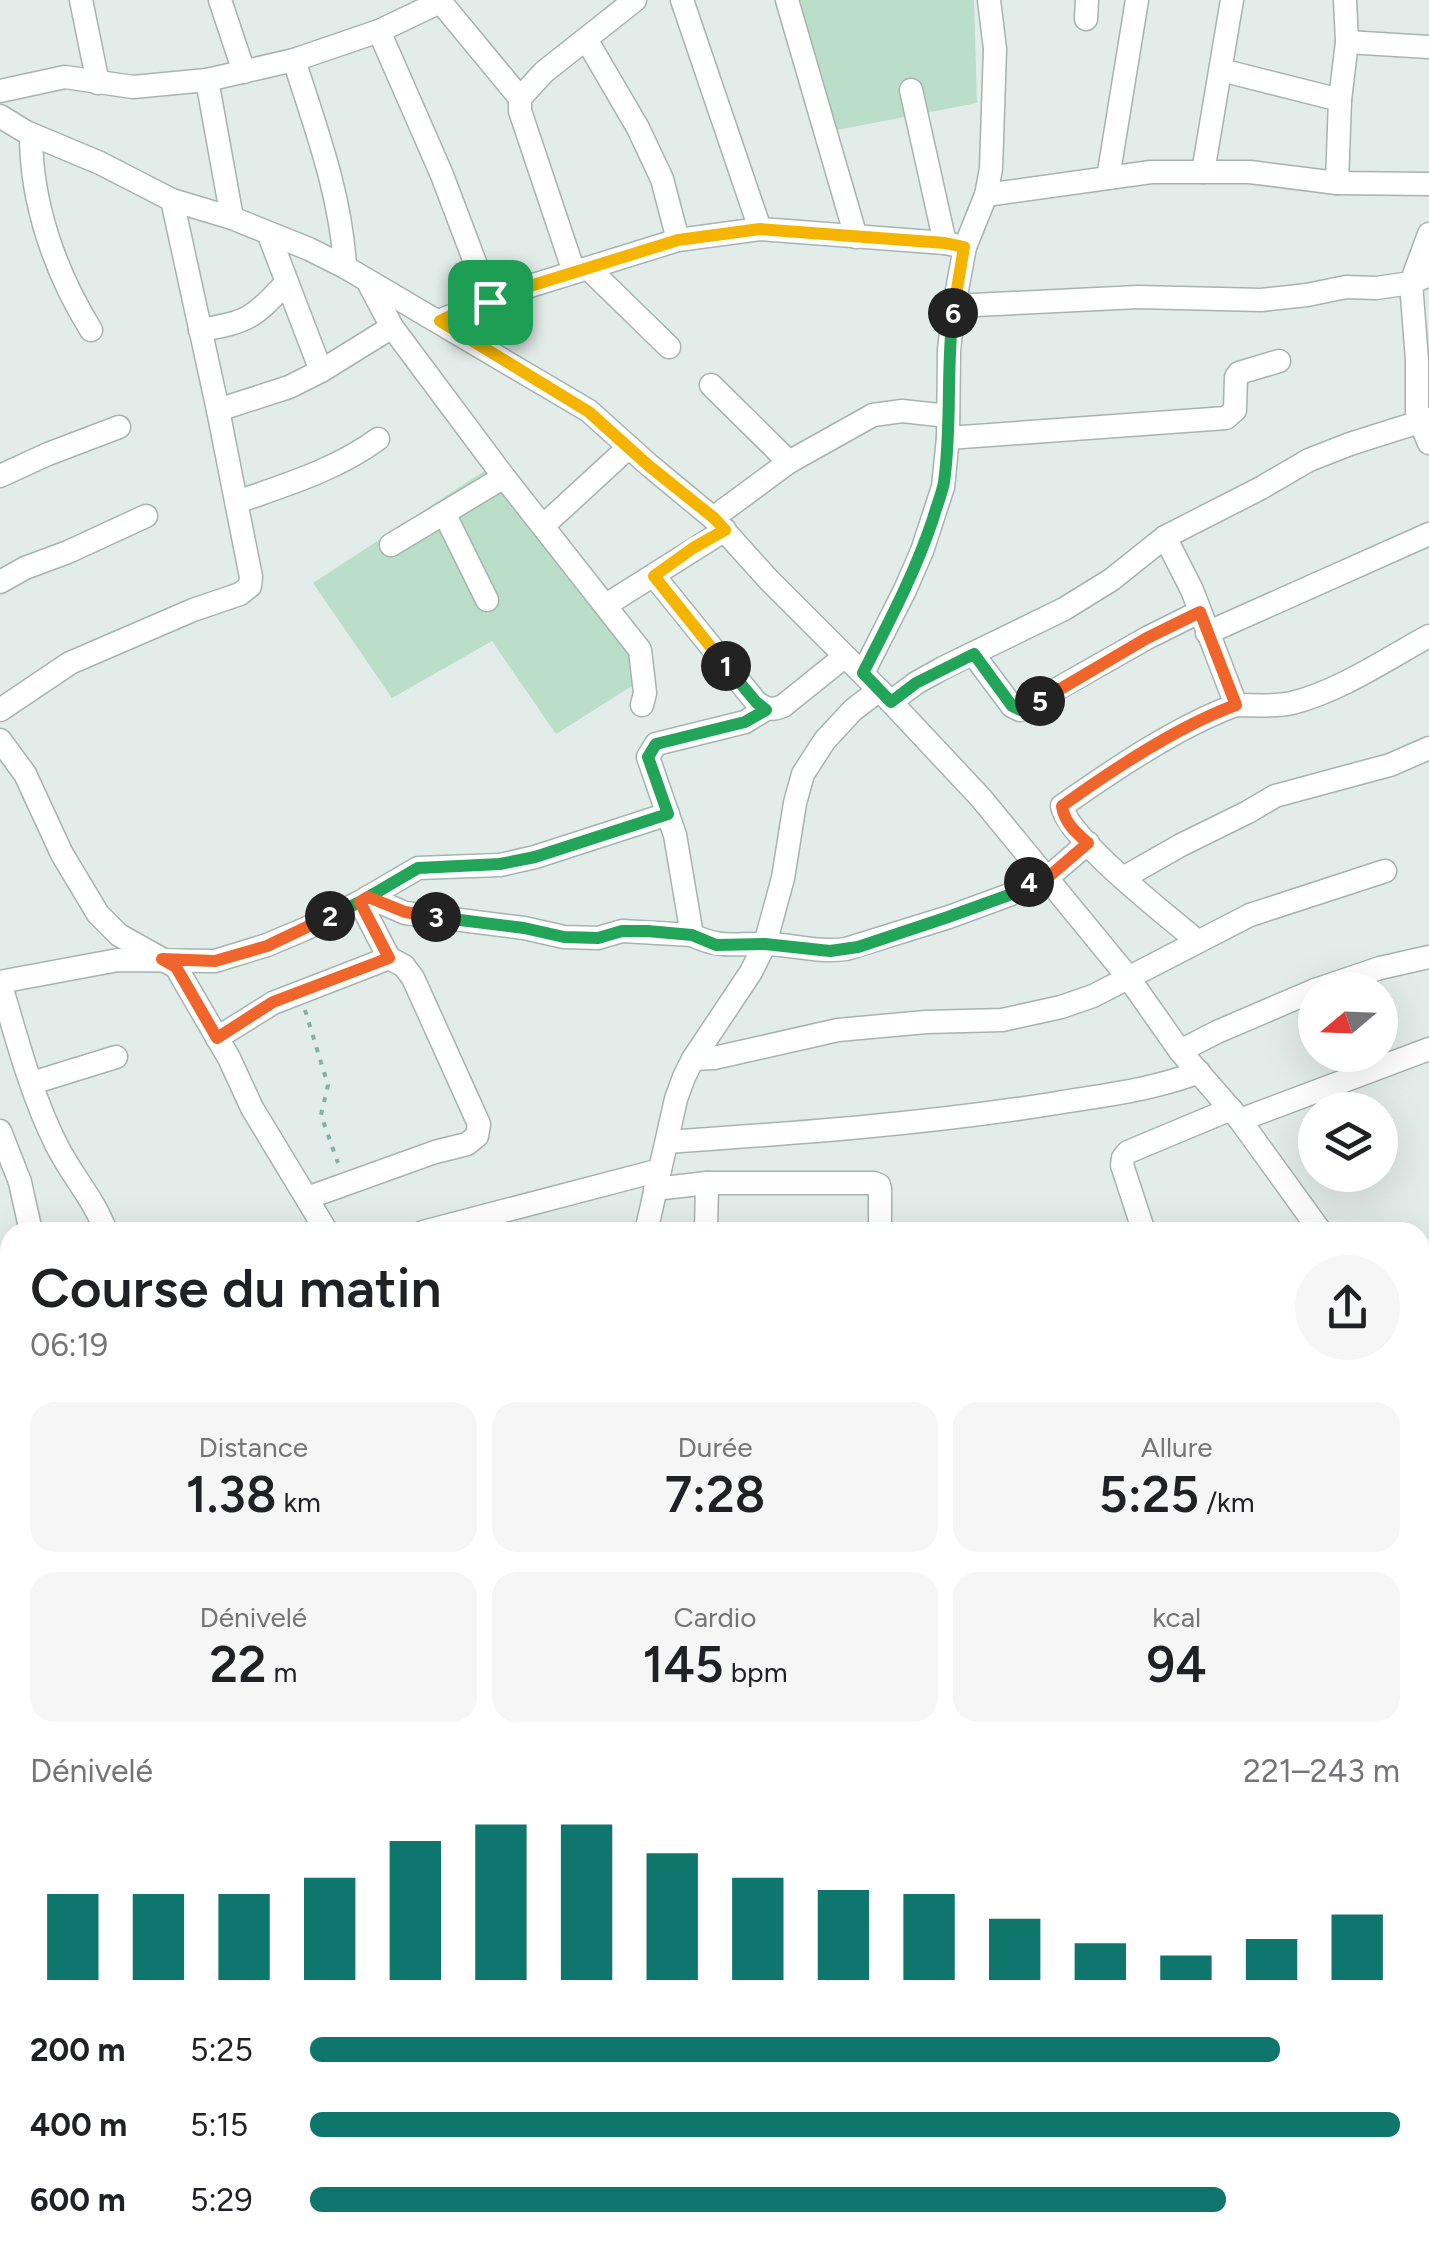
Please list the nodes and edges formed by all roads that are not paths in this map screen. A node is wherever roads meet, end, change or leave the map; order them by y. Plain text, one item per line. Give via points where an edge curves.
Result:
1 (81, 0) edge
2 (220, 0) edge
3 (636, 0) edge
4 (682, 0) edge
5 (787, 0) edge
6 (989, 0) edge
7 (1137, 0) edge
8 (1232, 0) edge
9 (1345, 0) edge
10 (439, 1) edge
11 (379, 32) junction
12 (586, 39) junction
13 (1348, 42) junction
14 (1429, 46) edge
15 (294, 60) junction
16 (1220, 70) junction
17 (244, 72) junction
18 (207, 80) junction
19 (98, 83) junction
20 (911, 90) dead end
21 (0, 91) edge
22 (520, 98) junction
23 (1340, 100) junction
24 (0, 116) edge
25 (32, 135) junction
26 (1203, 172) junction
27 (1108, 178) junction
28 (1337, 184) junction
29 (1429, 184) edge
30 (986, 195) junction
31 (172, 200) junction
32 (232, 218) junction
33 (760, 229) junction
34 (268, 234) junction
35 (1429, 234) edge
36 (856, 237) junction
37 (678, 240) junction
38 (955, 245) junction
39 (345, 267) junction
40 (581, 270) junction
41 (366, 279) junction
42 (1420, 279) edge
43 (287, 282) junction
44 (490, 302) junction
45 (954, 306) junction
46 (440, 321) junction
47 (392, 327) junction
48 (91, 330) dead end
49 (200, 330) junction
50 (669, 347) dead end
51 (1278, 361) dead end
52 (321, 370) junction
53 (711, 385) dead end
54 (218, 410) junction
55 (1429, 418) edge
56 (119, 426) dead end
57 (948, 427) junction
58 (378, 439) dead end
59 (1429, 443) edge
60 (629, 447) junction
61 (789, 462) junction
62 (1, 472) edge
63 (504, 477) junction
64 (237, 502) junction
65 (444, 513) junction
66 (146, 516) dead end
67 (719, 524) junction
68 (543, 526) junction
69 (1429, 534) edge
70 (1165, 537) junction
71 (390, 545) dead end
72 (654, 576) junction
73 (0, 582) edge
74 (487, 600) dead end
75 (606, 604) junction
76 (1204, 623) junction
77 (1429, 636) edge
78 (974, 654) junction
79 (844, 657) junction
80 (878, 689) junction
81 (642, 705) dead end
82 (1236, 705) junction
83 (0, 710) edge
84 (766, 710) junction
85 (0, 740) edge
86 (1429, 748) edge
87 (668, 814) junction
88 (1088, 843) junction
89 (1385, 871) dead end
90 (1044, 876) junction
91 (1123, 878) junction
92 (364, 900) junction
93 (692, 935) junction
94 (1197, 941) junction
95 (765, 944) junction
96 (1429, 957) edge
97 (389, 958) junction
98 (162, 959) junction
99 (1368, 972) edge
100 (1128, 977) junction
101 (1298, 997) edge
102 (217, 1038) junction
103 (1429, 1050) edge
104 (1180, 1051) junction
105 (116, 1058) dead end
106 (693, 1059) junction
107 (1199, 1072) junction
108 (32, 1083) junction
109 (1236, 1115) junction
110 (0, 1131) edge
111 (666, 1142) junction
112 (657, 1179) junction
113 (707, 1183) junction
114 (307, 1198) junction
115 (29, 1222) edge
116 (102, 1222) edge
117 (320, 1222) edge
118 (467, 1222) edge
119 (648, 1222) edge
120 (706, 1222) edge
121 (880, 1222) edge
122 (1141, 1222) edge
123 (1314, 1222) edge

1 - 19 street
2 - 17 street
3 - 12 street
4 - 33 street
5 - 36 street
6 - 30 street via 995,49
7 - 27 street
8 - 16 street
9 - 13 street
10 - 11 street
10 - 22 street
11 - 15 street
11 - 44 street
12 - 22 street
12 - 37 street via 662,180
13 - 14 street
13 - 23 street
15 - 17 street
15 - 39 street via 334,185
16 - 23 street
16 - 26 street
17 - 18 street
18 - 19 street
18 - 32 street
19 - 21 street via 49,79
20 - 38 street
22 - 40 street
23 - 28 street
24 - 25 street
25 - 31 street
25 - 48 street via 34,188 46,230
26 - 27 street
26 - 28 street
27 - 30 street
28 - 29 street
30 - 38 street
31 - 32 street
31 - 49 street
32 - 34 street
33 - 36 street
33 - 37 street
34 - 39 street
34 - 43 street
35 - 42 street
36 - 38 street
37 - 40 street
38 - 45 street
39 - 41 street
40 - 44 street
40 - 50 street
41 - 46 street
41 - 47 street
42 - 45 street via 1262,300 1138,297
42 - 59 street via 1418,415
43 - 49 street via 249,318
43 - 52 street
44 - 46 street
45 - 57 street
46 - 60 street via 589,412
47 - 52 street
47 - 63 street
49 - 54 street
51 - 57 street via 1239,373 1235,410 1226,418
52 - 54 street
53 - 61 street
54 - 64 street
55 - 70 street via 1310,460
56 - 62 street
57 - 61 street via 902,411 873,415
57 - 80 street via 943,487
58 - 64 street via 354,457
60 - 67 street
60 - 68 street
61 - 67 street
63 - 65 street
63 - 68 street
64 - 83 street via 251,577 247,590 70,664
65 - 71 street
65 - 74 street
66 - 73 street
67 - 72 street
67 - 79 street
68 - 75 street
69 - 76 street
70 - 76 street
70 - 78 street via 1088,596
72 - 75 street
72 - 84 street
75 - 81 street via 640,650
76 - 78 street via 1147,638 1020,710
76 - 82 street
77 - 82 street via 1310,697
78 - 80 street via 916,683
79 - 80 street
79 - 84 street via 783,706
80 - 90 street via 982,798
80 - 95 street via 825,740 803,774
82 - 88 street via 1191,725 1062,806
84 - 87 street via 745,722 656,744 648,757
85 - 98 street via 98,914
86 - 91 street via 1275,796
87 - 92 street via 500,864 418,868
87 - 93 street
88 - 90 street
88 - 91 street
89 - 94 street via 1250,914
90 - 95 street via 1009,895 858,947
90 - 100 street
91 - 94 street
92 - 93 street via 564,937 622,931
92 - 97 street
92 - 98 street via 236,955
93 - 95 street via 716,945
94 - 100 street
95 - 106 street
96 - 99 street
97 - 102 street via 273,1002
97 - 114 street via 413,978 479,1124 477,1136
98 - 102 street via 176,967
98 - 108 street via 118,960 0,982
100 - 104 street
100 - 106 street via 1077,1002 1002,1020 838,1030
101 - 104 street
102 - 114 street
103 - 109 street
104 - 107 street
105 - 108 street
106 - 111 street
107 - 109 street
107 - 111 street via 1129,1093 986,1115
108 - 116 street via 66,1164
109 - 122 street via 1128,1152 1122,1165
109 - 123 street
110 - 115 street
111 - 112 street
112 - 113 street
112 - 118 street
112 - 119 street
113 - 120 street
113 - 121 street via 874,1183
114 - 117 street

